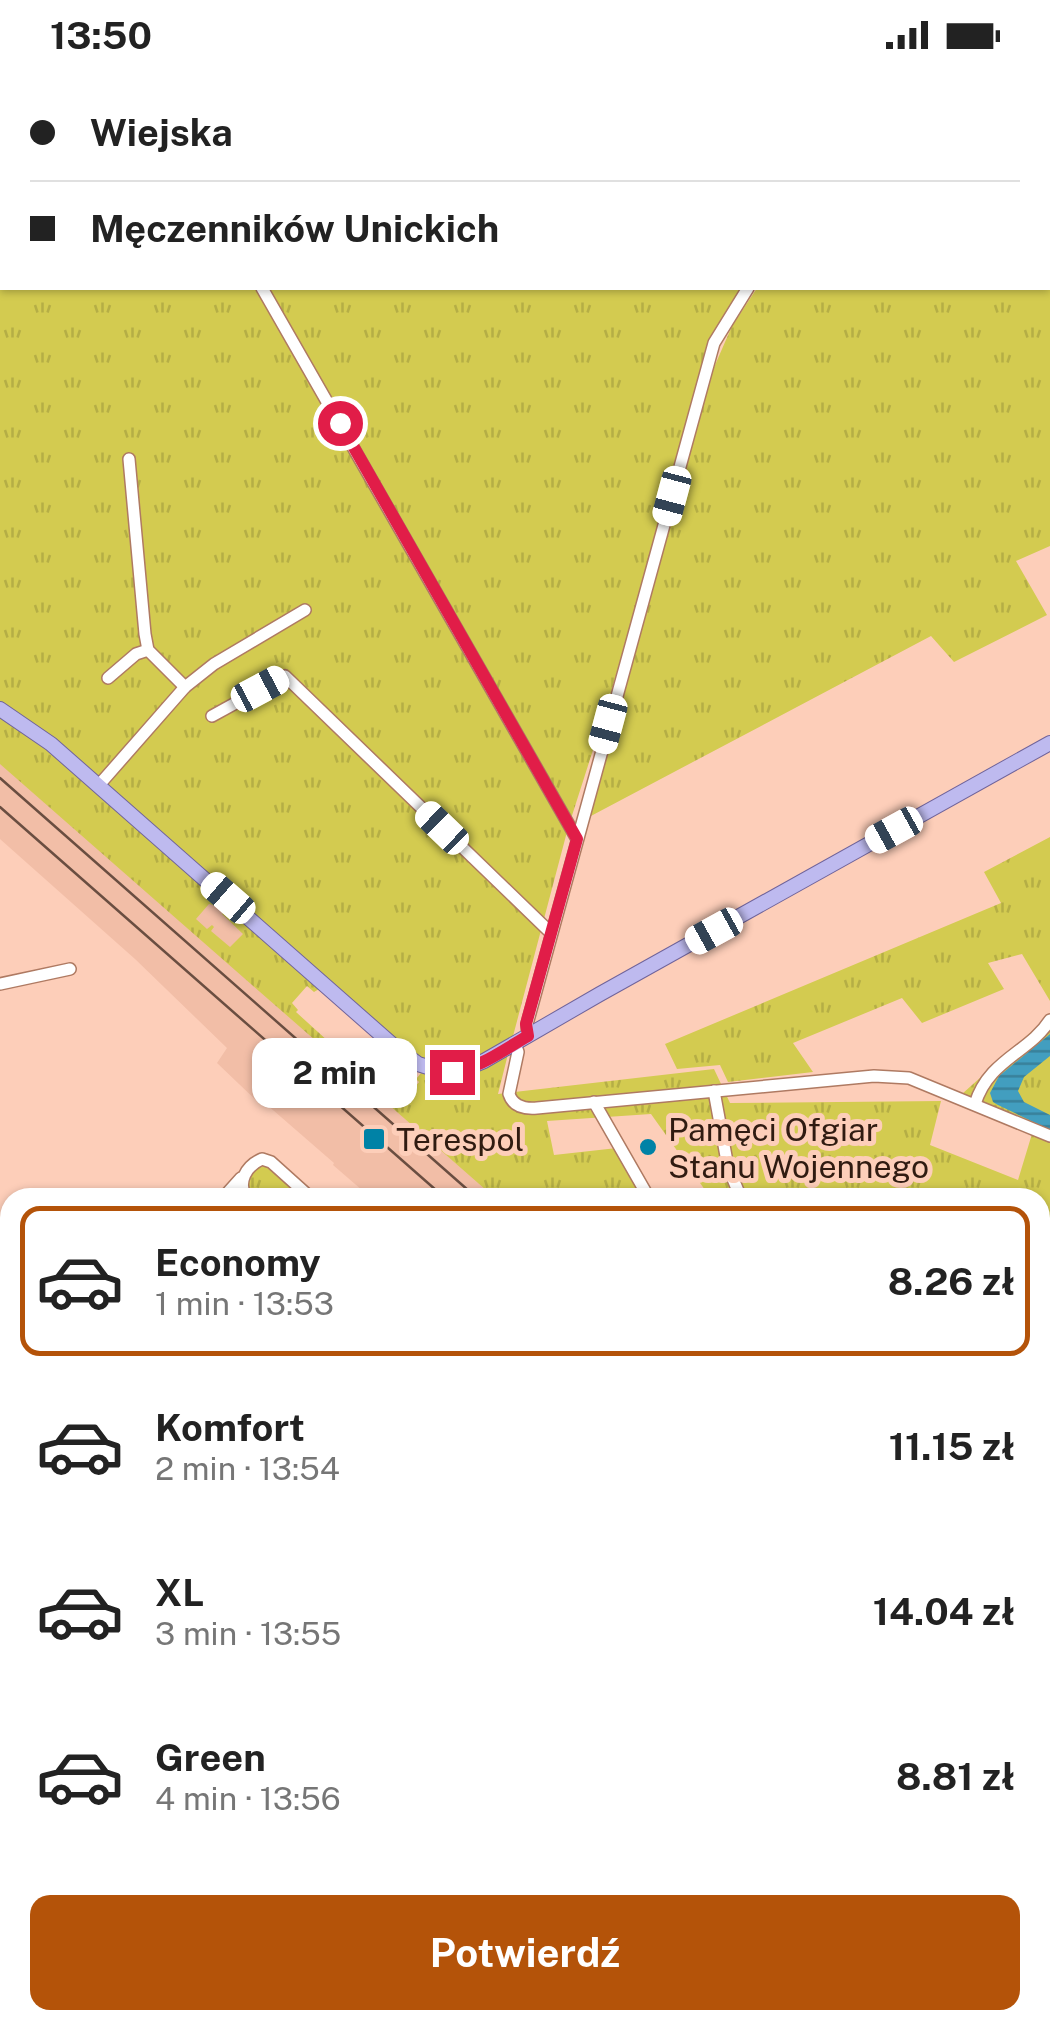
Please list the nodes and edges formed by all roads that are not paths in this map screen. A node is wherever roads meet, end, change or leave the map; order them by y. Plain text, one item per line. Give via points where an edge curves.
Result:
1 (263, 290) edge
2 (747, 290) edge
3 (129, 459) dead end
4 (305, 610) dead end
5 (148, 650) junction
6 (108, 678) dead end
7 (185, 687) junction
8 (0, 709) edge
9 (212, 716) dead end
10 (1050, 743) edge
11 (99, 785) junction
12 (577, 839) junction
13 (551, 933) junction
14 (70, 969) dead end
15 (0, 984) edge
16 (1050, 1020) edge
17 (517, 1042) junction
18 (718, 1090) junction
19 (594, 1102) junction
20 (975, 1104) junction
21 (1050, 1136) edge
22 (244, 1175) junction
23 (232, 1188) edge
24 (241, 1188) edge
25 (299, 1188) edge
26 (643, 1188) edge
27 (737, 1188) edge

1 - 12 street
2 - 12 street via 714,343
3 - 5 street
4 - 7 street
5 - 6 street
5 - 7 street
7 - 11 street
8 - 11 main road
9 - 13 street via 285,676
10 - 17 main road
11 - 17 main road via 411,1060 460,1071
12 - 13 street
13 - 17 street
14 - 15 street
16 - 20 street via 986,1081
17 - 19 street via 509,1094 515,1104 530,1109
18 - 19 street
18 - 20 street via 874,1076 909,1078
18 - 27 street via 728,1167
19 - 26 street
20 - 21 street
22 - 23 street
22 - 24 street
22 - 25 street via 265,1160

